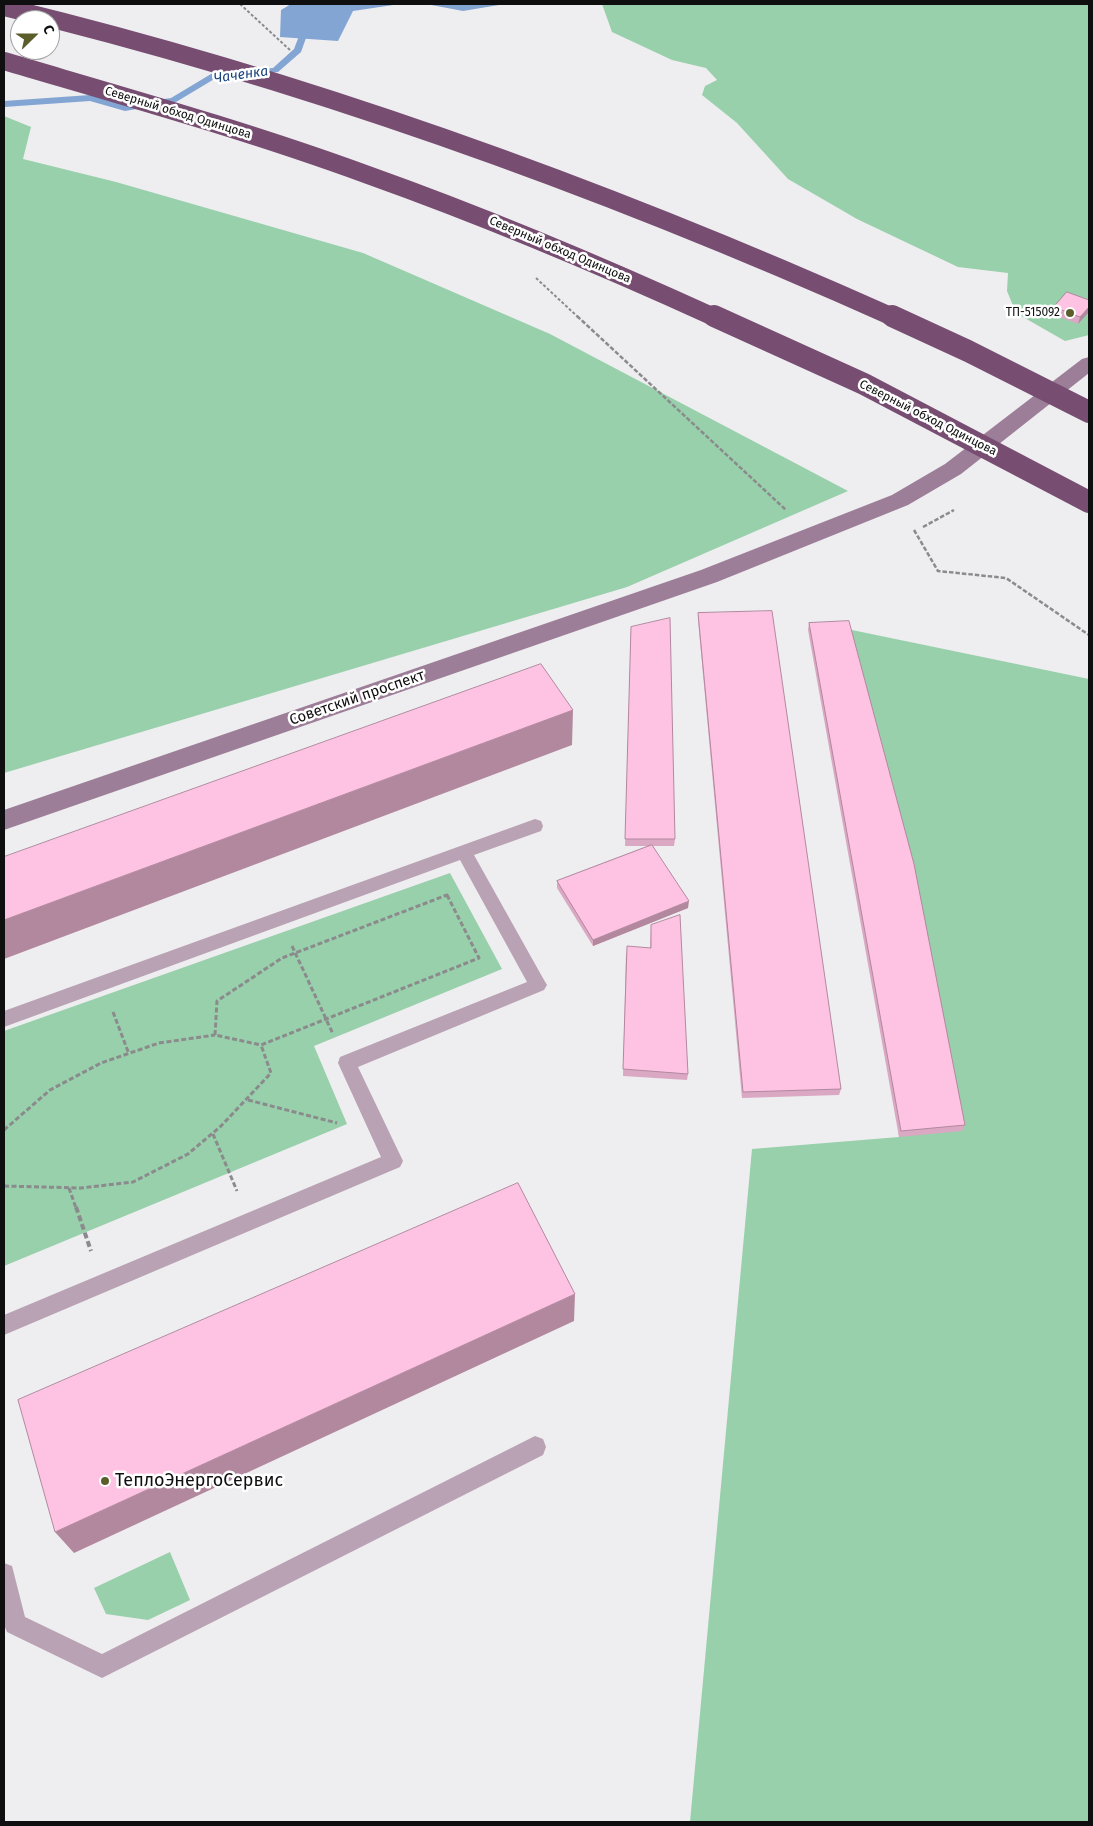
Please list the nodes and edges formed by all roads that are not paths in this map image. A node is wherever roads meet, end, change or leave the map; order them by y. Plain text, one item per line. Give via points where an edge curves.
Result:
1 (4, 7) edge
2 (4, 61) edge
3 (1089, 362) edge
4 (1089, 412) edge
5 (1089, 502) edge
6 (4, 820) edge
7 (535, 826) dead end
8 (463, 852) junction
9 (4, 1019) edge
10 (4, 1325) edge
11 (535, 1447) dead end
12 (4, 1574) edge
13 (9, 1627) edge

1 - 4 highway, bridge via 275,82 424,129 544,172 928,332
2 - 5 highway, Северный обход Одинцова, bridge via 227,128 366,174 484,218 604,267 864,384
3 - 6 street, Советский проспект via 953,469 900,500 709,576
7 - 8 lane
8 - 9 lane
8 - 10 lane via 538,985 347,1063 393,1161
11 - 13 lane via 102,1666
12 - 13 lane

